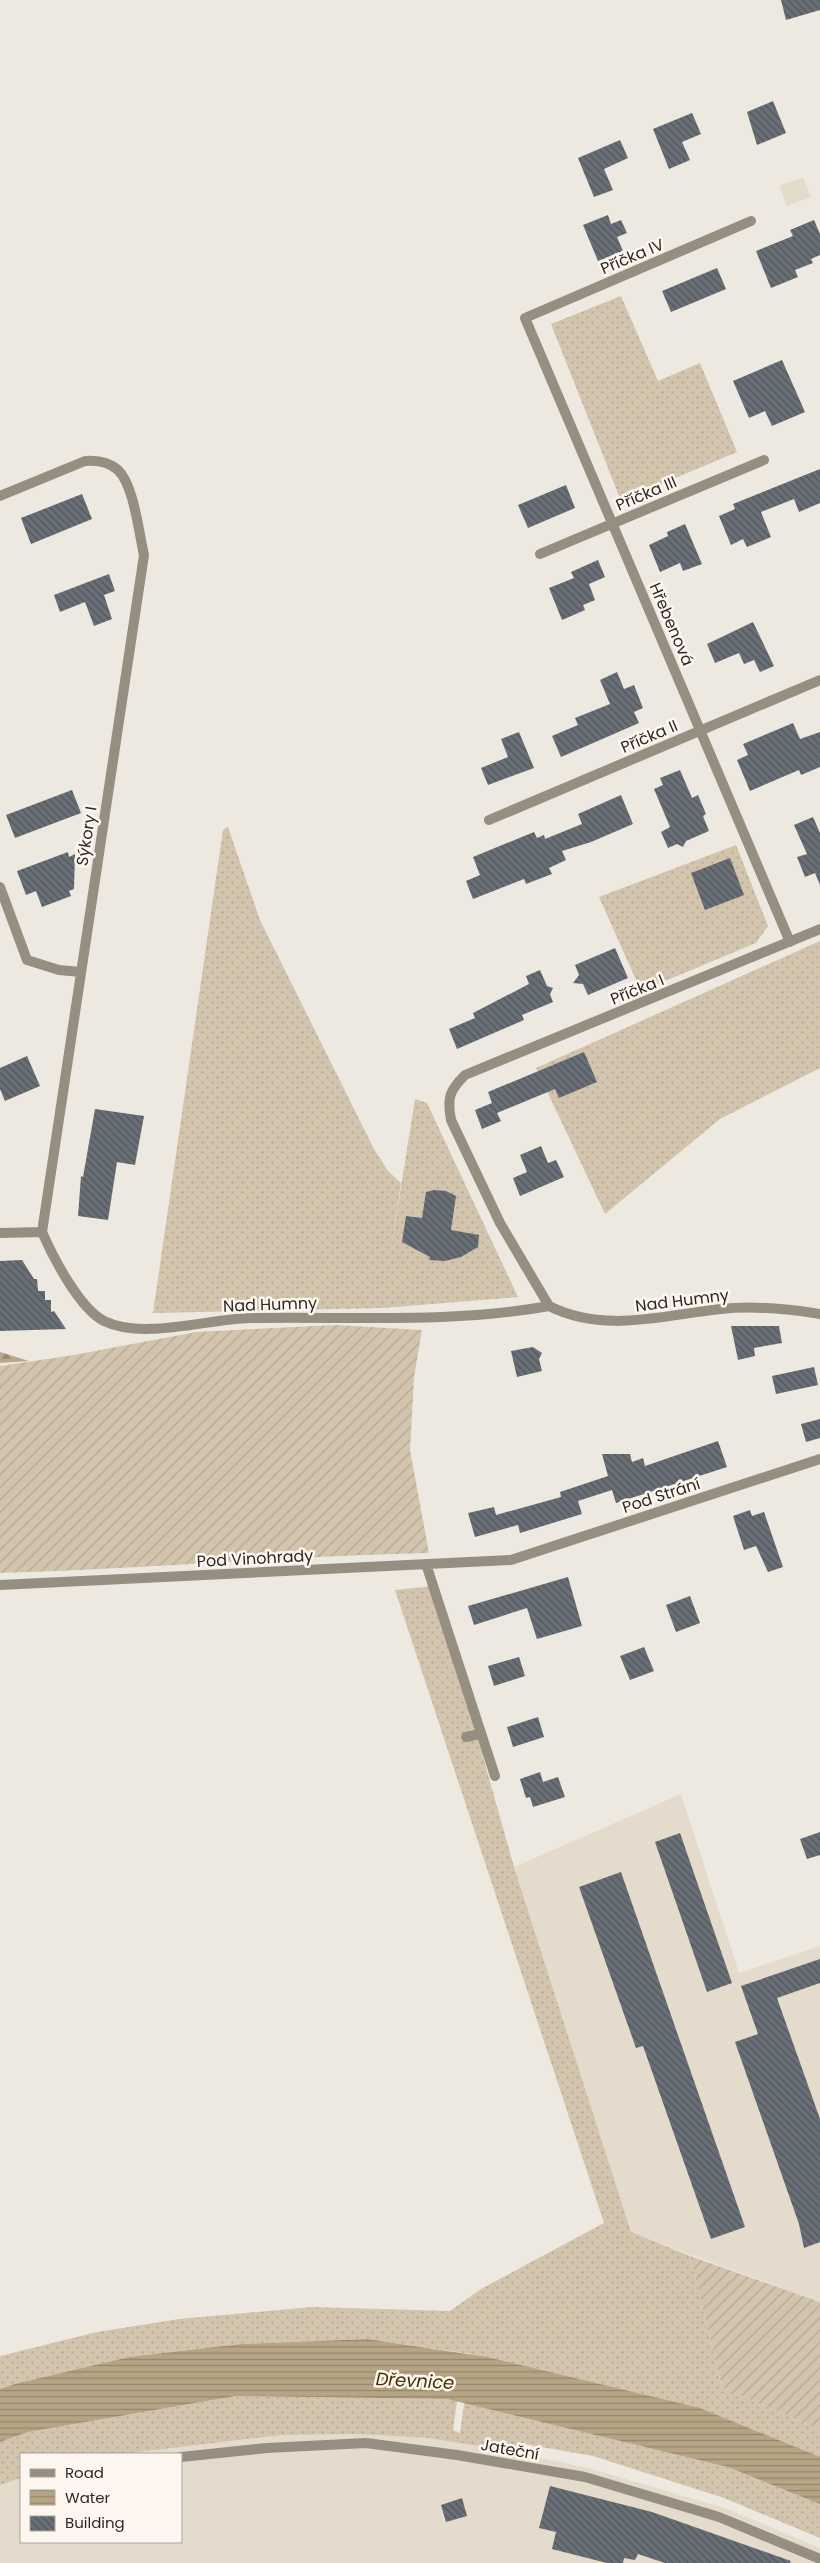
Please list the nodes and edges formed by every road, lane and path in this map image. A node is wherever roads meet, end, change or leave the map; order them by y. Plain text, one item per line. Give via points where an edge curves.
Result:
1 (751, 221) dead end
2 (525, 318) joint
3 (764, 460) dead end
4 (0, 496) edge
5 (613, 523) junction
6 (540, 554) dead end
7 (820, 680) edge
8 (701, 730) junction
9 (489, 820) dead end
10 (0, 887) edge
11 (820, 929) edge
12 (790, 942) junction
13 (81, 972) junction
14 (42, 1232) junction
15 (0, 1233) edge
16 (549, 1306) junction
17 (820, 1314) edge
18 (820, 1458) edge
19 (511, 1560) joint
20 (426, 1564) junction
21 (0, 1585) edge
22 (480, 1734) junction
23 (466, 1737) dead end
24 (495, 1776) dead end
25 (182, 2457) edge
26 (820, 2559) edge

1 - 2 street, Příčka IV
2 - 5 street, Hřebenová
3 - 5 street, Příčka III
4 - 13 street, Sýkory I via 85,461 99,460 118,470 128,487 144,555
5 - 6 street, Příčka III
5 - 8 street, Hřebenová
7 - 8 street, Příčka II
8 - 9 street, Příčka II
8 - 12 street, Hřebenová
10 - 13 street via 27,960 59,970
11 - 12 street, Příčka I
12 - 16 street, Příčka I via 465,1075 453,1087 448,1105 451,1120 500,1223
13 - 14 street, Sýkory I
14 - 15 street
14 - 16 street, Nad Humny via 57,1264 92,1314 105,1322 127,1327 154,1329 247,1318 499,1314
16 - 17 street, Nad Humny via 583,1317 617,1322 669,1318 723,1308 781,1309
18 - 19 street, Pod Strání
19 - 20 street, Pod Vinohrady
20 - 21 street, Pod Vinohrady
20 - 22 street
22 - 23 street
22 - 24 street
25 - 26 street, Jateční via 266,2448 366,2443 457,2455 585,2477 719,2517

